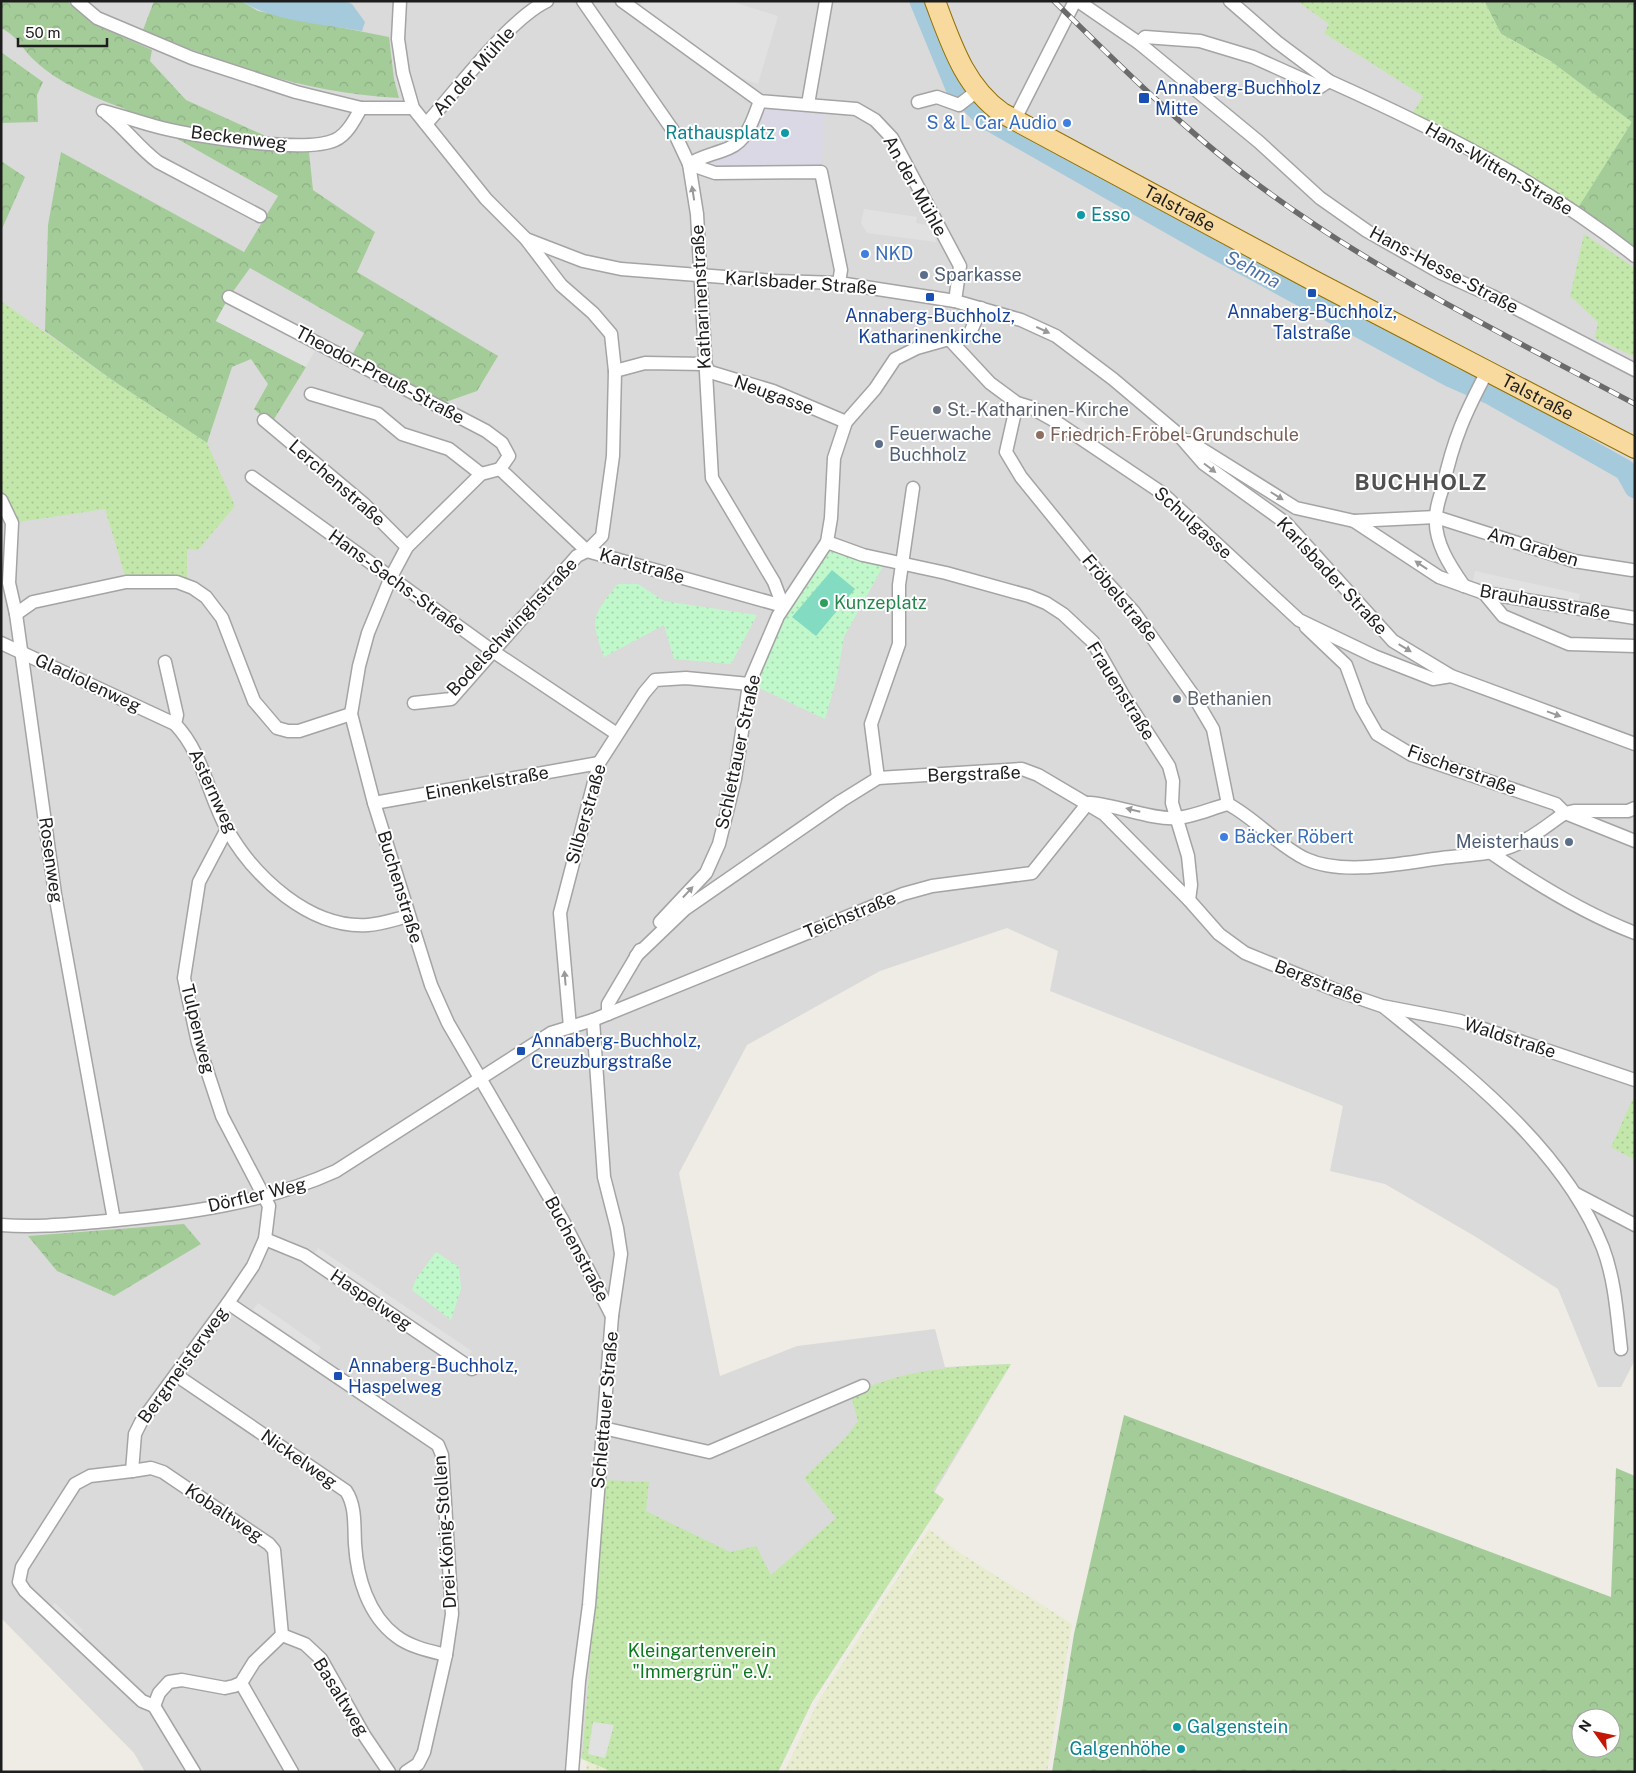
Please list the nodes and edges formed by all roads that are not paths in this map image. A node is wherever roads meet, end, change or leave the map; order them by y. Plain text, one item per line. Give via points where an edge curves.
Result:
1 (77, 1) edge
2 (400, 1) edge
3 (547, 1) edge
4 (583, 1) edge
5 (622, 1) edge
6 (826, 1) edge
7 (935, 1) edge
8 (1075, 1) edge
9 (1078, 1) edge
10 (1230, 1) edge
11 (1139, 43) junction
12 (1329, 81) junction
13 (969, 96) junction
14 (760, 101) junction
15 (918, 102) dead end
16 (808, 104) junction
17 (361, 108) junction
18 (413, 108) junction
19 (1014, 121) junction
20 (426, 124) junction
21 (689, 164) junction
22 (260, 216) dead end
23 (526, 238) junction
24 (1635, 256) edge
25 (700, 276) junction
26 (839, 282) junction
27 (228, 296) dead end
28 (955, 301) junction
29 (981, 308) junction
30 (949, 339) junction
31 (704, 364) junction
32 (1635, 370) edge
33 (615, 371) junction
34 (1486, 374) junction
35 (311, 394) dead end
36 (1017, 403) junction
37 (264, 420) dead end
38 (846, 422) junction
39 (1176, 433) junction
40 (1635, 448) edge
41 (500, 469) junction
42 (481, 474) junction
43 (252, 477) dead end
44 (913, 488) dead end
45 (1, 500) edge
46 (1436, 517) junction
47 (1354, 521) junction
48 (826, 542) junction
49 (408, 547) junction
50 (587, 551) junction
51 (902, 564) junction
52 (1632, 570) dead end
53 (391, 578) junction
54 (1464, 586) junction
55 (1484, 593) junction
56 (783, 606) junction
57 (16, 614) junction
58 (1635, 618) edge
59 (1299, 620) junction
60 (1, 642) edge
61 (1635, 646) edge
62 (21, 651) junction
63 (494, 652) junction
64 (165, 662) dead end
65 (1451, 676) junction
66 (749, 684) junction
67 (414, 703) dead end
68 (351, 714) junction
69 (175, 724) junction
70 (617, 734) junction
71 (1635, 744) edge
72 (599, 763) junction
73 (878, 778) junction
74 (1088, 802) junction
75 (374, 803) junction
76 (1228, 804) junction
77 (1635, 808) edge
78 (1566, 813) junction
79 (1178, 818) junction
80 (227, 829) junction
81 (1635, 842) edge
82 (1490, 852) junction
83 (1189, 900) junction
84 (409, 916) junction
85 (1635, 934) edge
86 (636, 956) junction
87 (1382, 1006) junction
88 (608, 1014) junction
89 (593, 1020) junction
90 (570, 1027) junction
91 (479, 1078) junction
92 (1635, 1080) edge
93 (1576, 1194) junction
94 (264, 1196) junction
95 (114, 1220) junction
96 (1, 1225) edge
97 (1635, 1225) edge
98 (265, 1239) junction
99 (228, 1303) junction
100 (612, 1316) junction
101 (1621, 1349) dead end
102 (472, 1369) dead end
103 (176, 1374) junction
104 (863, 1386) dead end
105 (603, 1428) junction
106 (132, 1471) junction
107 (282, 1635) junction
108 (446, 1655) junction
109 (241, 1682) junction
110 (154, 1706) junction
111 (194, 1772) edge
112 (292, 1772) edge
113 (390, 1772) edge
114 (406, 1772) edge
115 (572, 1772) edge

1 - 17 street via 97,18 192,58 296,92
2 - 18 street, Karlsbader Straße via 400,58
3 - 20 street, An der Mühle via 517,22
4 - 21 street, Katharinenstraße via 674,132
5 - 14 street
6 - 16 street
7 - 13 main road, Talstraße
8 - 19 street
9 - 11 street, Hans-Hesse-Straße
10 - 12 street, Hans-Witten-Straße
11 - 12 street, Hans-Witten-Straße via 1145,37 1200,41 1253,57 1320,88
11 - 32 street, Hans-Hesse-Straße via 1259,142 1320,198 1367,231 1441,273
12 - 24 street, Hans-Witten-Straße via 1484,156 1592,222
13 - 15 street via 959,105 937,96
13 - 19 main road, Talstraße
14 - 16 street, An der Mühle
14 - 21 street via 751,127 742,139 730,148 703,155
16 - 28 street, An der Mühle via 856,109 875,120 892,138 960,266
17 - 18 street
17 - 22 street, Beckenweg via 349,128 336,140 311,146 256,143 162,128 103,111 124,127 158,162
18 - 20 street, Karlsbader Straße
19 - 34 main road, Talstraße
20 - 23 street, Karlsbader Straße via 486,199
25 -> 21 street, Katharinenstraße via 697,214
21 - 26 street via 715,173 821,172 841,270
23 - 25 street, Karlsbader Straße via 582,261 621,269
23 - 33 street, Bodelschwinghstraße via 561,285 611,334
25 - 26 street, Karlsbader Straße
25 - 31 street, Katharinenstraße
26 - 28 street, Karlsbader Straße
27 - 41 street, Theodor-Preuß-Straße via 486,431 502,443 509,456
28 - 29 street, Karlsbader Straße
29 - 30 street, Schlettauer Straße via 970,333 962,338
29 -> 39 street, Karlsbader Straße via 1021,320 1056,336
30 - 36 street, Schulgasse via 990,383
30 - 38 street, Schlettauer Straße via 917,348 895,359 875,389
31 - 33 street via 644,363
31 - 38 street, Neugasse via 710,372 773,391
31 - 56 street, Katharinenstraße via 712,478 774,582
33 - 50 street, Bodelschwinghstraße via 613,456 602,536
34 - 40 main road, Talstraße
34 - 46 street via 1452,444
35 - 42 street via 378,414 402,434 449,449
36 - 59 street, Schulgasse via 1055,421 1162,493
36 - 76 street, Fröbelstraße via 1006,452 1021,477 1153,636 1193,695 1213,729
37 - 49 street, Lerchenstraße via 364,504
38 - 48 street, Schlettauer Straße via 834,458
39 -> 47 street via 1296,508
39 -> 65 street, Karlsbader Straße via 1204,464 1286,524 1393,641
41 - 42 street
41 - 50 street, Karlstraße
42 - 49 street, Buchenstraße
43 - 53 street, Hans-Sachs-Straße
44 - 51 street
45 - 57 street, Rosenweg via 12,523 9,583
46 - 47 street
46 - 52 street, Am Graben via 1574,561
46 - 54 street via 1440,542 1449,565
54 -> 47 street, Brauhausstraße via 1439,577
48 - 51 street, Frauenstraße
48 - 56 street, Schlettauer Straße
49 - 53 street, Buchenstraße
50 - 56 street, Karlstraße
50 - 63 street, Bodelschwinghstraße via 577,556
51 - 73 street via 899,644 871,724
51 - 79 street, Frauenstraße via 1046,602 1079,628 1093,642 1169,766 1173,780 1172,803
53 - 63 street, Hans-Sachs-Straße
53 - 68 street, Buchenstraße via 363,650
54 - 55 street, Brauhausstraße
55 - 58 street, Brauhausstraße
55 - 61 street via 1503,616 1569,644
56 - 66 street, Schlettauer Straße
57 - 62 street, Rosenweg
57 - 68 street via 33,602 126,582 177,582 206,596 222,618 254,701 277,728 300,731
59 - 65 street, Schulgasse via 1374,656 1433,679
59 - 78 street, Fischerstraße via 1346,665 1361,706 1377,734 1412,756 1556,804
60 - 62 street, Gladiolenweg
62 - 69 street, Gladiolenweg
62 - 95 street, Rosenweg via 55,894
63 - 67 street, Bodelschwinghstraße via 451,699
63 - 70 street, Hans-Sachs-Straße
64 - 69 street via 177,715
65 -> 71 street, Karlsbader Straße
66 - 70 street, Silberstraße via 686,678 655,680
86 -> 66 street, Schlettauer Straße via 652,930 706,873 719,844 735,779
68 - 75 street, Buchenstraße
69 - 80 street, Asternweg via 188,737
70 - 72 street, Silberstraße
72 - 75 street, Einenkelstraße
90 -> 72 street, Silberstraße via 560,913
73 - 74 street, Bergstraße via 1022,769
73 - 86 street, Bergstraße via 685,909
79 -> 74 street
74 - 83 street, Bergstraße via 1104,814
74 - 88 street, Teichstraße via 1032,874 932,886 903,894
75 - 84 street, Buchenstraße
76 - 79 street
76 - 82 street via 1247,814 1306,859 1326,864 1367,867
77 - 78 street
78 - 81 street, Fischerstraße
78 - 82 street via 1518,844
79 - 83 street, Frauenstraße via 1188,856
80 - 84 street, Asternweg via 260,874 309,913 337,922 368,925
80 - 94 street, Tulpenweg via 199,882 184,978 198,1043 222,1116
82 - 85 street via 1540,886
83 - 87 street, Bergstraße via 1219,934 1245,953
84 - 91 street, Buchenstraße via 431,985
86 - 88 street, Schlettauer Straße via 608,1004
87 - 92 street, Waldstraße via 1460,1021
87 - 93 street via 1486,1092 1563,1175
88 - 89 street, Teichstraße
89 - 90 street, Teichstraße
89 - 100 street, Schlettauer Straße via 604,1177 620,1254
90 - 91 street, Dörfler Weg via 551,1033
91 - 94 street, Dörfler Weg via 336,1171 310,1183
91 - 100 street, Buchenstraße via 562,1219
93 - 97 street
93 - 101 street via 1592,1223 1613,1279
94 - 95 street, Dörfler Weg via 155,1217
94 - 98 street, Bergmeisterweg via 269,1206
95 - 96 street, Dörfler Weg via 34,1228
98 - 99 street, Bergmeisterweg via 253,1266
98 - 102 street, Haspelweg via 304,1255
99 - 103 street, Bergmeisterweg
99 - 108 street, Drei-König-Stollen via 438,1445 442,1454 452,1614
100 - 105 street, Schlettauer Straße
103 - 106 street, Bergmeisterweg via 134,1434
103 - 108 street, Nickelweg via 346,1491 353,1506 356,1566 378,1618 396,1637
104 - 105 street via 710,1452
105 - 115 street, Schlettauer Straße
106 - 107 street, Kobaltweg via 151,1468 163,1472 269,1544 274,1550
106 - 110 street via 90,1476 75,1484 22,1567 20,1582 25,1591 142,1701
107 - 109 street via 254,1662
107 - 113 street, Basaltweg via 305,1644 321,1659 364,1735
108 - 114 street, Drei-König-Stollen via 424,1752 418,1764
109 - 110 street via 225,1688 194,1681 169,1682 159,1693
109 - 112 street
110 - 111 street

